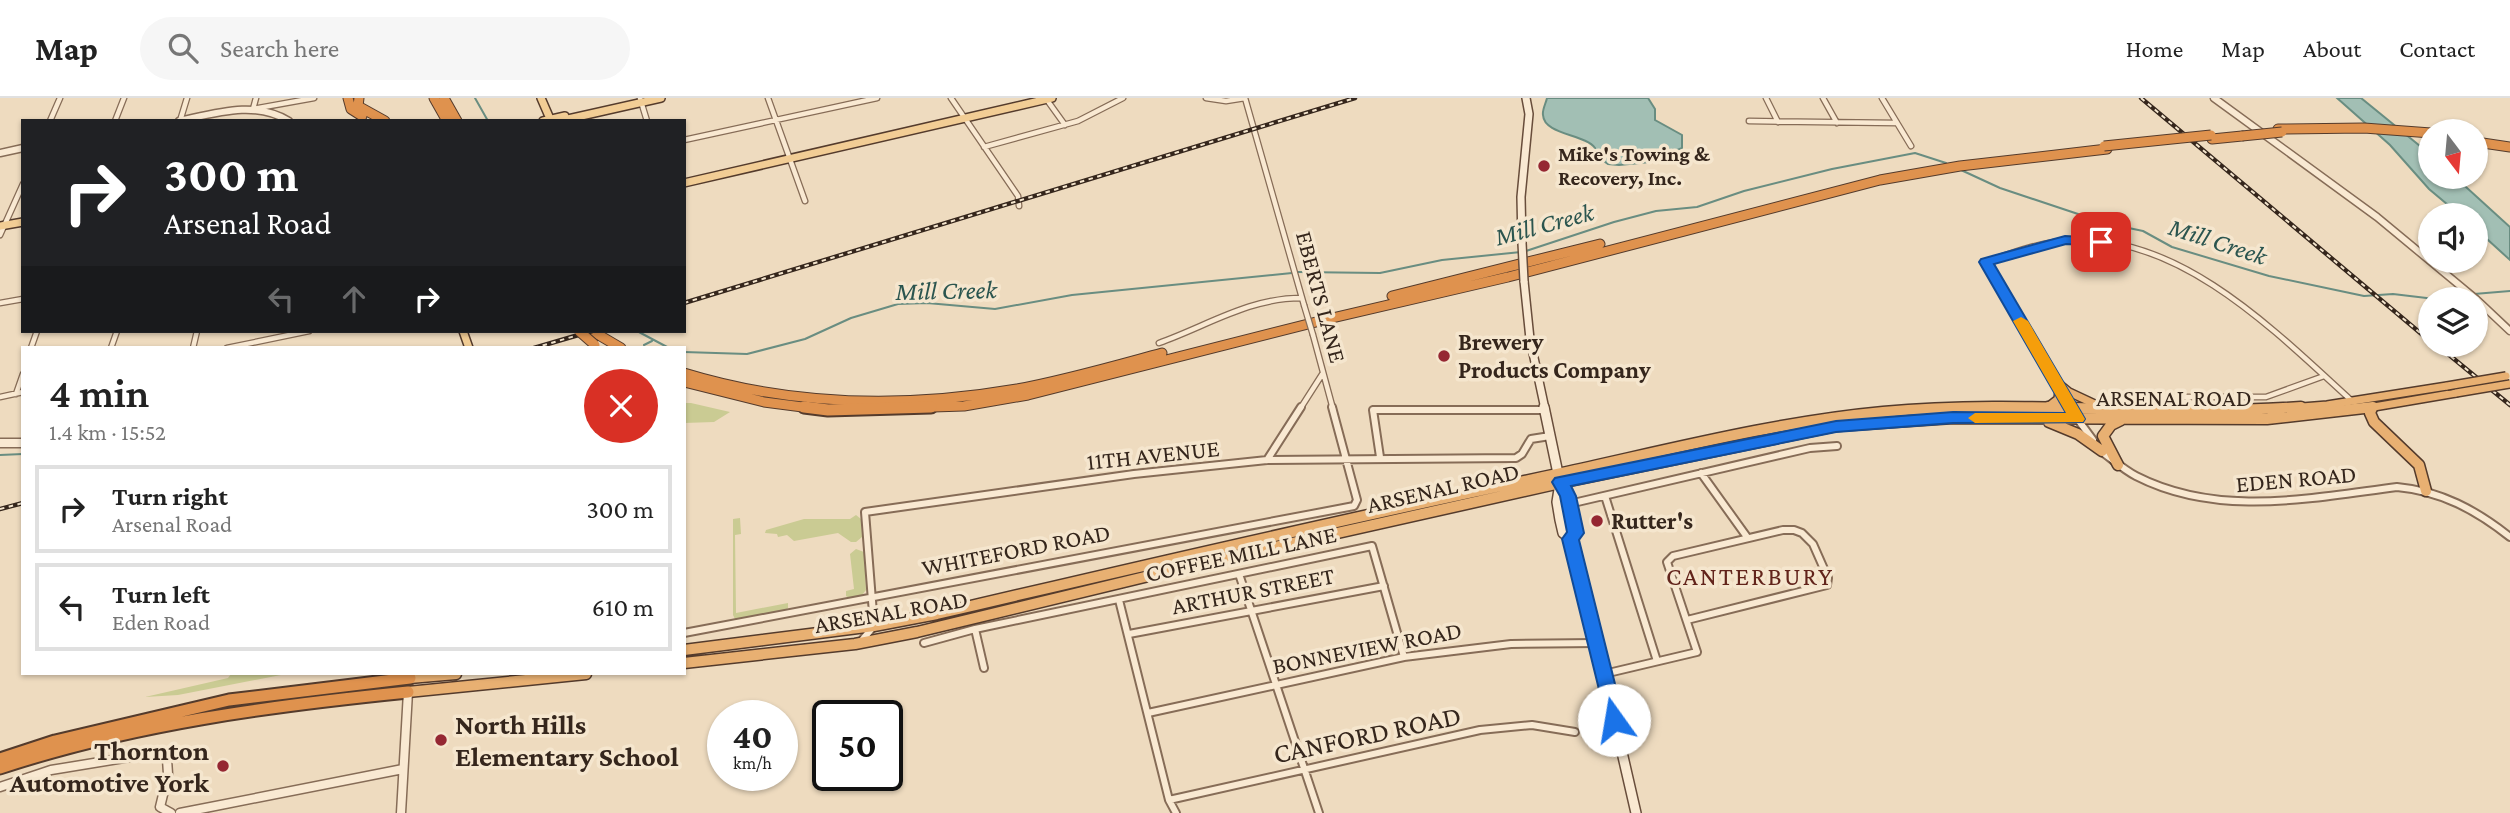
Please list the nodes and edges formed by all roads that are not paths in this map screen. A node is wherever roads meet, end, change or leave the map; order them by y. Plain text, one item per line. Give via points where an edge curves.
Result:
1 (60, 98) edge
2 (124, 98) edge
3 (187, 98) edge
4 (256, 98) edge
5 (314, 98) edge
6 (348, 98) edge
7 (359, 98) edge
8 (434, 98) edge
9 (446, 98) edge
10 (541, 98) edge
11 (661, 98) edge
12 (768, 98) edge
13 (877, 98) edge
14 (951, 98) edge
15 (1123, 98) edge
16 (1206, 98) edge
17 (1245, 98) edge
18 (1526, 98) edge
19 (1766, 98) edge
20 (1823, 98) edge
21 (1882, 98) edge
22 (2214, 98) edge
23 (1048, 99) edge
24 (641, 100) edge
25 (253, 109) junction
26 (455, 116) edge
27 (51, 119) edge
28 (116, 119) edge
29 (180, 119) edge
30 (191, 119) edge
31 (286, 119) edge
32 (367, 119) edge
33 (381, 119) edge
34 (446, 119) edge
35 (548, 119) edge
36 (553, 119) edge
37 (567, 119) edge
38 (646, 119) edge
39 (776, 120) junction
40 (966, 120) junction
41 (1749, 121) dead end
42 (1778, 122) junction
43 (1837, 122) junction
44 (1897, 123) junction
45 (1065, 125) junction
46 (2418, 133) edge
47 (686, 140) edge
48 (2488, 142) edge
49 (985, 146) junction
50 (1911, 146) dead end
51 (2510, 146) edge
52 (21, 149) edge
53 (0, 152) edge
54 (791, 159) junction
55 (1950, 165) junction
56 (686, 183) edge
57 (21, 188) edge
58 (805, 201) dead end
59 (1019, 205) dead end
60 (21, 222) edge
61 (2, 226) edge
62 (0, 235) edge
63 (2462, 287) edge
64 (1301, 298) junction
65 (21, 299) edge
66 (0, 303) edge
67 (2488, 310) edge
68 (2510, 331) edge
69 (276, 333) edge
70 (299, 333) edge
71 (582, 333) edge
72 (275, 338) junction
73 (1159, 343) dead end
74 (601, 344) edge
75 (237, 346) edge
76 (1322, 373) junction
77 (686, 374) edge
78 (2324, 376) junction
79 (2052, 378) junction
80 (2509, 378) edge
81 (686, 382) edge
82 (2059, 390) junction
83 (19, 393) edge
84 (2456, 393) joint
85 (0, 397) edge
86 (2164, 397) dead end
87 (2353, 402) junction
88 (2372, 408) junction
89 (2044, 409) junction
90 (1373, 410) joint
91 (1544, 410) junction
92 (2113, 411) junction
93 (2074, 414) junction
94 (2037, 419) junction
95 (2122, 420) junction
96 (1550, 436) junction
97 (0, 443) edge
98 (21, 443) edge
99 (1837, 446) dead end
100 (2102, 451) junction
101 (1380, 457) junction
102 (1346, 458) junction
103 (1267, 460) junction
104 (2118, 465) junction
105 (1701, 473) junction
106 (1559, 477) junction
107 (2426, 491) junction
108 (1605, 496) junction
109 (1569, 504) junction
110 (1354, 506) joint
111 (1747, 537) junction
112 (2510, 537) edge
113 (1571, 539) junction
114 (1239, 574) junction
115 (1384, 586) junction
116 (871, 597) junction
117 (1119, 600) junction
118 (1252, 610) junction
119 (1687, 620) junction
120 (874, 626) junction
121 (975, 629) junction
122 (686, 633) edge
123 (1129, 634) junction
124 (855, 643) junction
125 (924, 643) dead end
126 (1596, 643) junction
127 (686, 650) edge
128 (1404, 657) junction
129 (1657, 661) junction
130 (686, 663) edge
131 (984, 668) dead end
132 (1604, 674) junction
133 (434, 675) edge
134 (576, 675) edge
135 (411, 676) edge
136 (1274, 685) junction
137 (408, 692) junction
138 (1148, 713) junction
139 (1574, 732) dead end
140 (0, 759) edge
141 (0, 768) edge
142 (1304, 768) junction
143 (402, 769) junction
144 (0, 787) edge
145 (1169, 800) junction
146 (171, 813) edge
147 (180, 813) edge
148 (401, 813) edge
149 (1176, 813) edge
150 (1319, 813) edge
151 (1636, 813) edge

1 - 27 street
2 - 28 street
3 - 29 street
4 - 25 street
5 - 25 street
6 - 32 highway via 351,109
7 - 33 highway via 358,106
8 - 34 highway
9 - 26 highway
10 - 35 main road
11 - 24 main road
12 - 39 street
13 - 39 street
14 - 40 street
15 - 45 street
16 - 17 street
17 - 64 street, EBERTS LANE
18 - 91 main road, bridge via 1529,114 1521,197 1524,281
19 - 42 street
20 - 43 street
21 - 44 street
22 - 63 street via 2377,217
23 - 40 main road
23 - 45 street
24 - 36 main road
24 - 37 main road
24 - 38 street
25 - 30 street
25 - 31 street
39 - 47 street
39 - 54 street
40 - 49 street
40 - 54 main road
41 - 42 street
42 - 43 street
43 - 44 street
44 - 50 street
45 - 49 street
46 - 55 highway, bridge via 2280,131
48 - 51 highway
49 - 59 street via 1018,196
52 - 53 street
54 - 56 main road
54 - 58 street
55 - 77 highway via 1874,176 997,392 854,401 755,392
55 - 81 highway via 977,404 828,410 764,402
57 - 61 street
60 - 61 main road
61 - 62 street
64 - 73 street via 1253,302
64 - 76 street, EBERTS LANE, bridge
65 - 66 street
67 - 68 street
69 - 72 street
70 - 72 street
71 - 74 highway, bridge
72 - 75 street
76 - 102 street, EBERTS LANE
76 - 103 street
78 - 79 street, EDEN ROAD via 2267,323 2190,270 2117,245 2065,240 1986,262
78 - 86 street via 2266,397
78 - 87 street, EDEN ROAD
79 - 82 street, EDEN ROAD
79 - 92 highway via 2078,398
80 - 84 highway, ARSENAL ROAD, bridge
80 - 87 highway, ARSENAL ROAD, bridge
82 - 89 highway via 2058,399
82 - 93 street, EDEN ROAD
83 - 85 street
84 - 88 highway, ARSENAL ROAD
87 - 92 highway, ARSENAL ROAD via 2247,411
88 - 95 highway, ARSENAL ROAD via 2267,419
88 - 107 highway via 2374,422 2419,465
89 - 93 highway, ARSENAL ROAD
89 - 106 highway, ARSENAL ROAD via 1946,408 1792,424
90 - 91 street
90 - 101 street
91 - 96 main road
92 - 93 highway, ARSENAL ROAD
93 - 94 highway, ARSENAL ROAD
93 - 95 highway, ARSENAL ROAD
93 - 100 street, EDEN ROAD
94 - 100 highway via 2067,429
94 - 106 highway, ARSENAL ROAD via 1953,418 1836,426
95 - 104 highway via 2103,436
96 - 101 street, 11TH AVENUE via 1529,438 1516,458
96 - 106 main road
97 - 98 street
99 - 105 street
100 - 104 street, EDEN ROAD
101 - 102 street, 11TH AVENUE
102 - 103 street, 11TH AVENUE
102 - 110 street, EBERTS LANE via 1357,500
103 - 116 street, 11TH AVENUE via 1121,475 865,512
104 - 107 street, EDEN ROAD via 2166,489 2228,503 2256,504 2398,487
105 - 108 street
105 - 111 street
106 - 109 main road
106 - 113 main road via 1555,497 1563,533
106 - 120 highway, ARSENAL ROAD via 1330,522
106 - 124 highway, ARSENAL ROAD via 961,623
107 - 112 street, EDEN ROAD via 2476,512
108 - 109 street
108 - 129 street
109 - 113 main road via 1575,533
110 - 116 street, WHITEFORD ROAD
111 - 119 street via 1673,556 1667,562
111 - 119 street via 1794,529 1804,532 1827,584
113 - 126 main road
114 - 115 street, COFFEE MILL LANE via 1372,546
114 - 117 street, COFFEE MILL LANE
114 - 118 street
115 - 118 street, ARTHUR STREET
115 - 128 street
116 - 120 street, 11TH AVENUE
116 - 122 street, WHITEFORD ROAD
117 - 121 street, COFFEE MILL LANE
117 - 123 street
118 - 123 street, ARTHUR STREET
118 - 136 street
119 - 129 street via 1696,652
120 - 124 street
120 - 127 highway, ARSENAL ROAD
121 - 125 street, COFFEE MILL LANE
121 - 131 street
123 - 138 street
124 - 130 highway, ARSENAL ROAD
126 - 128 street, BONNEVIEW ROAD via 1511,644
126 - 132 main road
128 - 136 street, BONNEVIEW ROAD
129 - 132 street
132 - 151 main road
133 - 135 highway
134 - 137 highway
135 - 137 main road
135 - 140 highway via 229,700 55,741
136 - 138 street, BONNEVIEW ROAD
136 - 142 street
137 - 141 highway via 164,724
137 - 143 street
138 - 145 street
139 - 142 street, CANFORD ROAD via 1559,726 1518,726
142 - 145 street, CANFORD ROAD
142 - 150 street
143 - 147 street
143 - 148 street
144 - 146 street via 51,770 155,753 167,759 160,807
145 - 149 street

